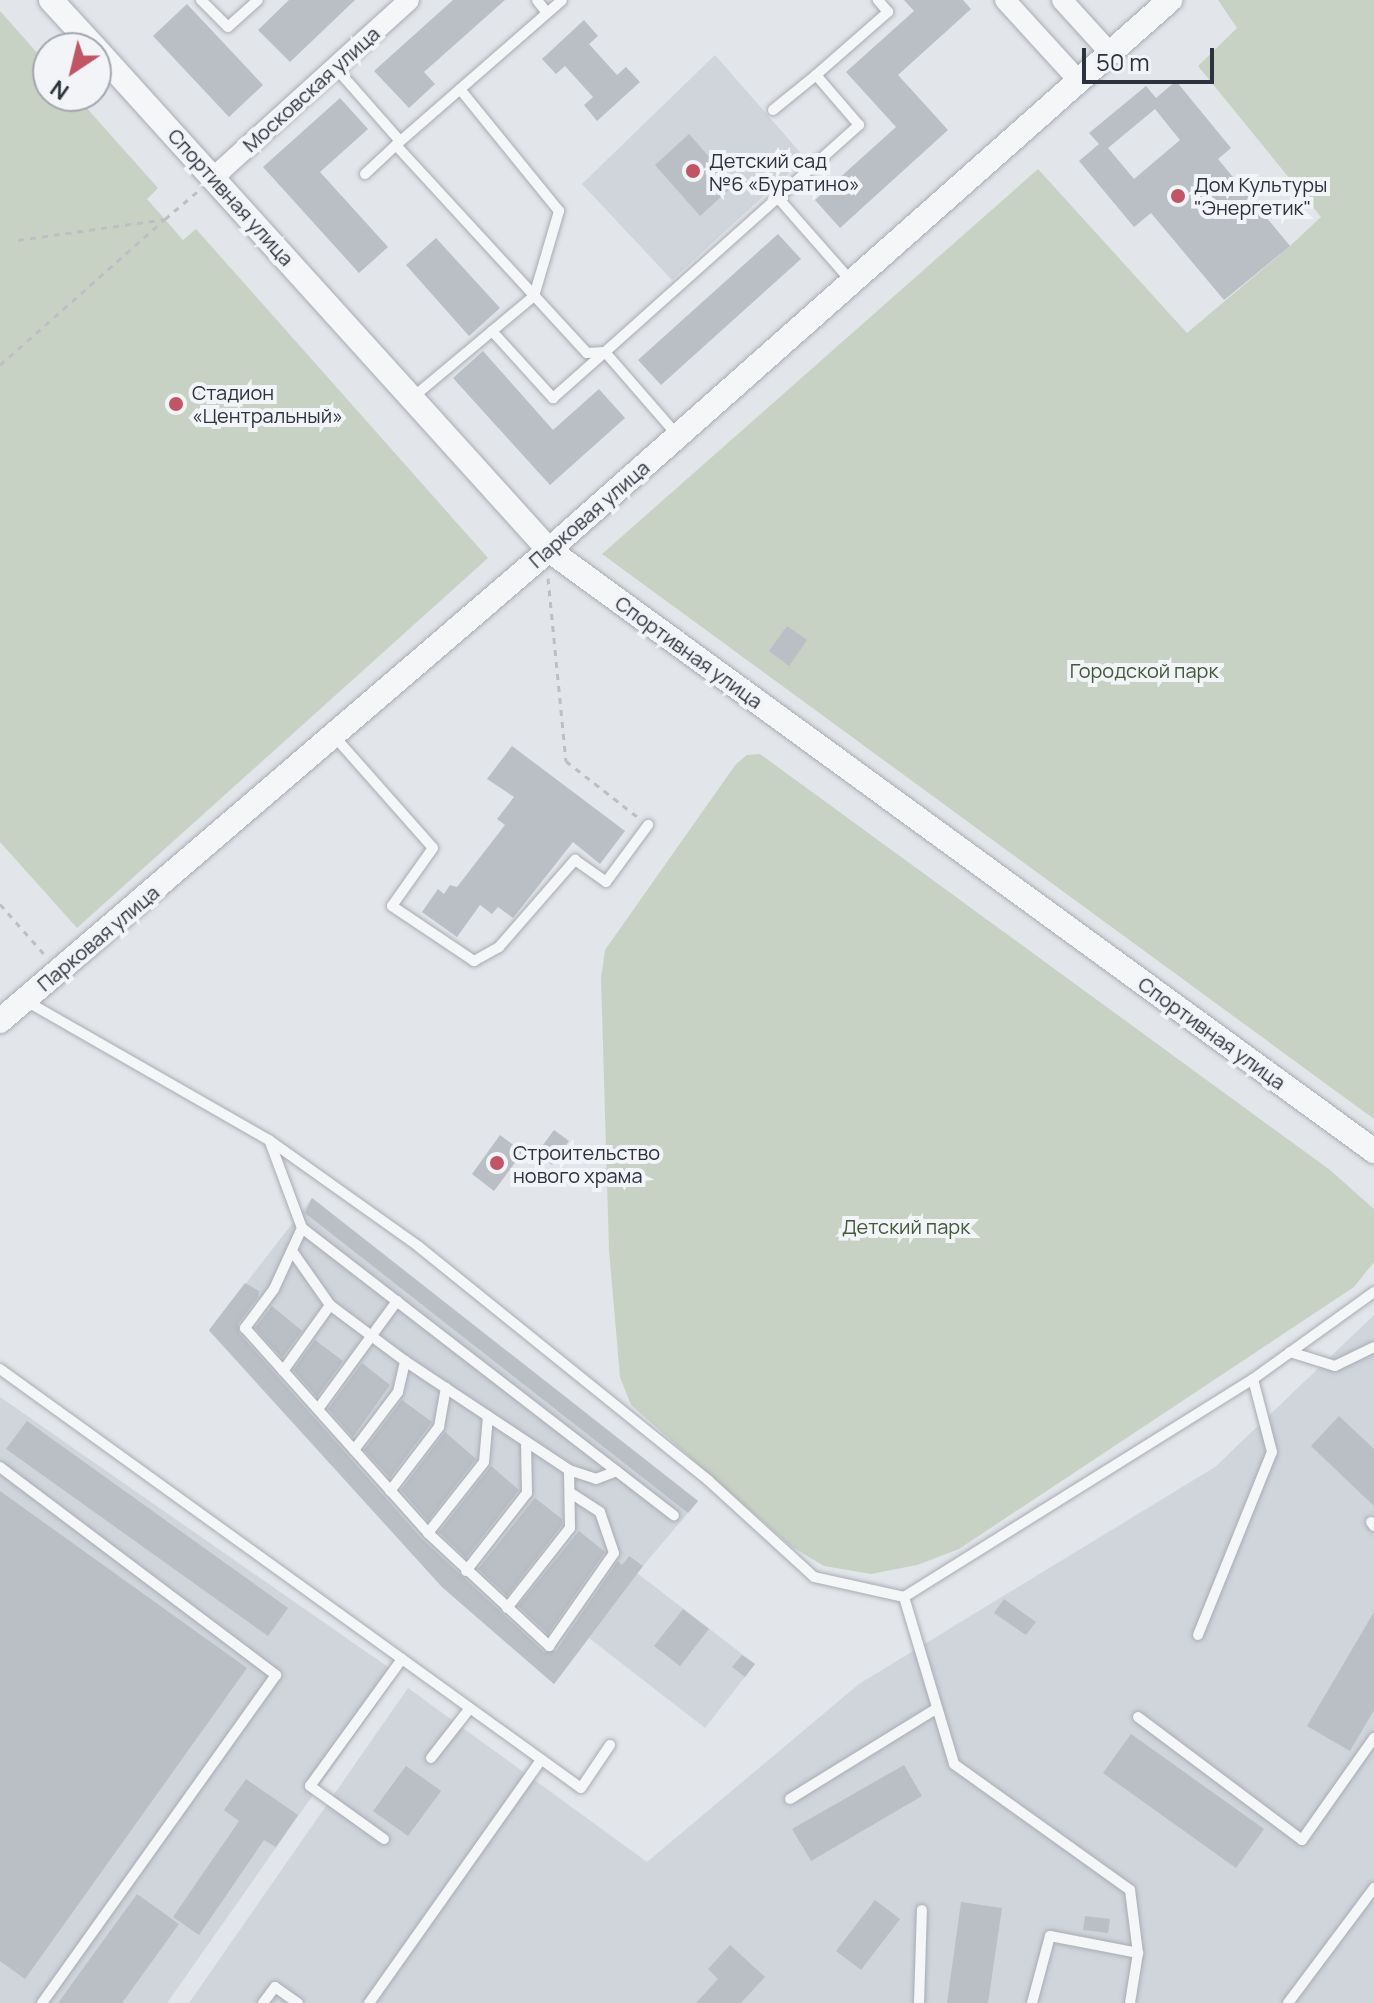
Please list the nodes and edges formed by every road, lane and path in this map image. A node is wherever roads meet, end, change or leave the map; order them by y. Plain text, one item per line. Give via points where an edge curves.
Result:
1 (51, 0) edge
2 (201, 0) edge
3 (258, 0) edge
4 (409, 0) edge
5 (537, 0) edge
6 (562, 0) edge
7 (878, 0) edge
8 (1005, 0) edge
9 (1062, 0) edge
10 (1170, 0) edge
11 (547, 13) junction
12 (80, 32) edge
13 (1111, 54) junction
14 (112, 67) edge
15 (335, 67) junction
16 (816, 75) junction
17 (1080, 82) junction
18 (460, 89) junction
19 (773, 110) dead end
20 (398, 143) junction
21 (365, 174) dead end
22 (214, 177) junction
23 (779, 199) junction
24 (165, 219) junction
25 (18, 240) dead end
26 (852, 283) junction
27 (534, 296) junction
28 (492, 331) junction
29 (605, 352) junction
30 (0, 365) edge
31 (412, 398) junction
32 (678, 436) junction
33 (549, 550) junction
34 (333, 735) junction
35 (648, 825) joint
36 (0, 904) edge
37 (59, 972) junction
38 (24, 1000) junction
39 (0, 1021) edge
40 (269, 1140) junction
41 (1374, 1151) edge
42 (302, 1228) junction
43 (292, 1251) junction
44 (1374, 1292) edge
45 (397, 1301) junction
46 (330, 1305) junction
47 (371, 1337) junction
48 (1374, 1347) edge
49 (1290, 1352) junction
50 (405, 1361) junction
51 (0, 1369) edge
52 (283, 1371) junction
53 (1253, 1379) junction
54 (446, 1388) junction
55 (318, 1409) junction
56 (488, 1416) junction
57 (526, 1442) junction
58 (354, 1450) junction
59 (0, 1467) edge
60 (569, 1470) junction
61 (617, 1471) junction
62 (390, 1491) junction
63 (571, 1493) junction
64 (674, 1515) dead end
65 (428, 1533) junction
66 (466, 1571) junction
67 (904, 1597) junction
68 (507, 1608) junction
69 (1198, 1635) dead end
70 (402, 1659) junction
71 (470, 1708) junction
72 (936, 1709) junction
73 (1138, 1717) dead end
74 (1374, 1738) edge
75 (610, 1745) dead end
76 (431, 1758) dead end
77 (541, 1760) junction
78 (790, 1799) dead end
79 (384, 1839) dead end
80 (1374, 1888) edge
81 (922, 1910) dead end
82 (1138, 1953) junction
83 (42, 2003) edge
84 (263, 2003) edge
85 (298, 2003) edge
86 (369, 2003) edge
87 (919, 2003) edge
88 (1032, 2003) edge
89 (1130, 2003) edge
90 (1288, 2003) edge

1 - 12 street, Спортивная улица
2 - 3 lane via 228,27
4 - 15 street, Московская улица
5 - 11 lane
6 - 11 lane
7 - 16 lane via 888,12
8 - 17 street
9 - 13 street
10 - 13 street, Парковая улица
11 - 18 lane
13 - 17 street, Парковая улица
14 - 22 street, Спортивная улица
15 - 20 lane
15 - 22 street, Московская улица
16 - 19 lane
16 - 23 lane via 859,125
17 - 26 street, Парковая улица
18 - 20 lane
18 - 27 lane via 559,211
20 - 21 lane
20 - 27 lane
22 - 24 path
22 - 31 street, Спортивная улица
23 - 26 lane
23 - 29 lane
24 - 25 path
24 - 30 path
26 - 32 street, Парковая улица
27 - 28 lane
27 - 29 lane via 587,353
28 - 29 lane via 553,398
28 - 31 lane
29 - 32 lane
31 - 33 street, Спортивная улица
32 - 33 street, Парковая улица
33 - 34 street, Парковая улица
33 - 35 path via 566,761
33 - 41 street, Спортивная улица
34 - 35 lane via 433,848 392,906 474,961 499,947 575,860 606,882
34 - 37 street, Парковая улица
36 - 37 path
37 - 38 street, Парковая улица
38 - 39 street, Парковая улица
38 - 40 lane
40 - 42 lane
40 - 67 lane via 418,1246 709,1481 814,1577
42 - 43 lane
42 - 45 lane
43 - 46 lane
43 - 52 lane via 274,1289 245,1328
44 - 49 lane
45 - 47 lane
45 - 61 lane
46 - 47 lane
46 - 52 lane
47 - 50 lane
47 - 55 lane
48 - 49 lane via 1335,1366
49 - 53 lane
50 - 54 lane
50 - 58 lane via 398,1392
51 - 70 lane
52 - 55 lane
53 - 67 lane
53 - 69 lane via 1272,1452
54 - 56 lane
54 - 62 lane via 439,1427
55 - 58 lane
56 - 57 lane
56 - 65 lane via 484,1462
57 - 60 lane
57 - 66 lane via 527,1493
58 - 62 lane
59 - 83 lane via 276,1675
60 - 61 lane via 596,1479
60 - 63 lane
61 - 64 lane
62 - 65 lane
63 - 68 lane via 570,1528
63 - 68 lane via 600,1512 614,1553 549,1646
65 - 66 lane
66 - 68 lane
67 - 72 lane
70 - 71 lane
70 - 79 lane via 310,1786
71 - 76 lane
71 - 77 lane
72 - 78 lane
72 - 82 lane via 954,1764 1130,1890
73 - 74 lane via 1302,1840
75 - 77 lane via 581,1788
77 - 86 lane
80 - 90 lane
81 - 87 lane
82 - 88 lane via 1050,1936
82 - 89 lane
84 - 85 lane via 275,1987

